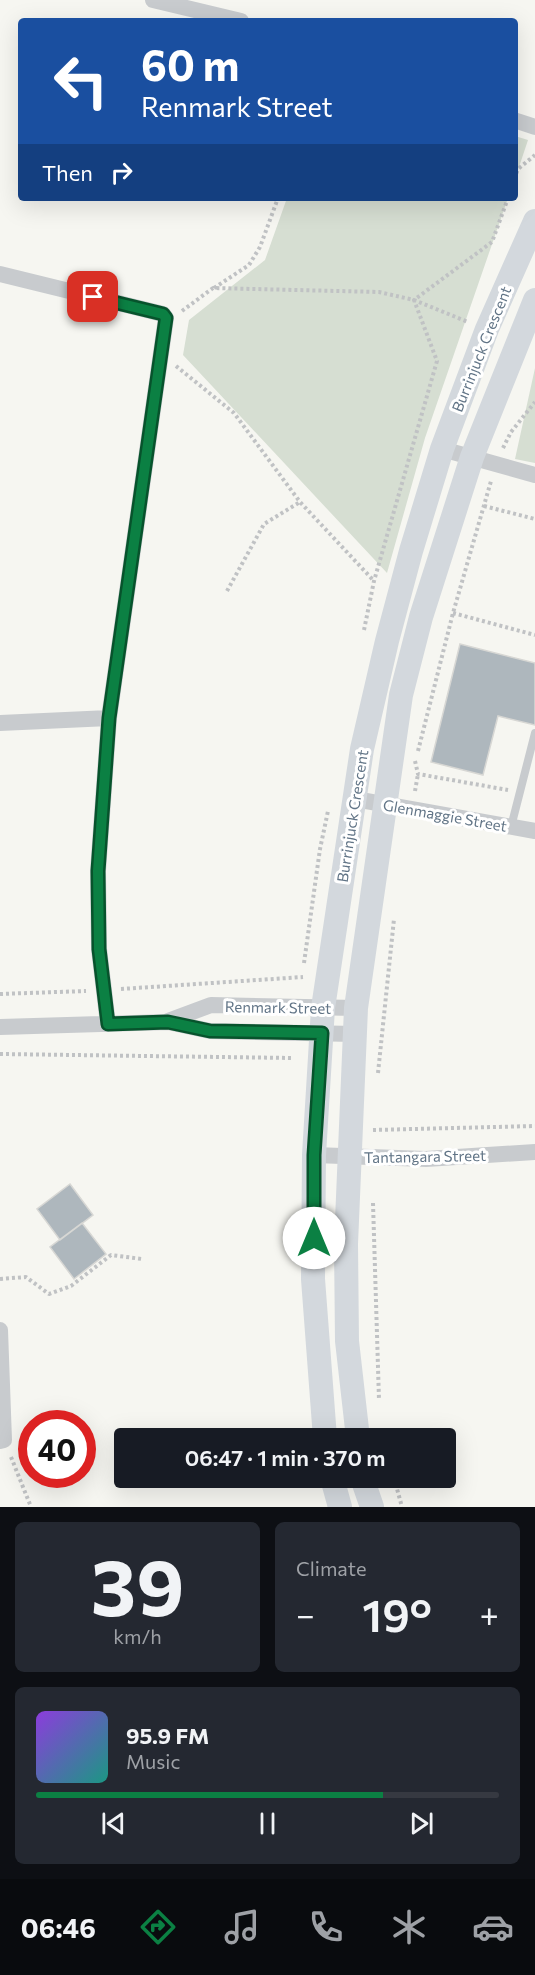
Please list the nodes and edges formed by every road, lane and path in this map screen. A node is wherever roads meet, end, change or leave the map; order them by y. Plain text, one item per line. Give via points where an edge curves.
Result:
1 (153, 0) edge
2 (228, 18) edge
3 (518, 121) edge
4 (535, 127) edge
5 (535, 155) edge
6 (518, 169) edge
7 (277, 201) edge
8 (507, 201) edge
9 (535, 221) edge
10 (0, 274) edge
11 (213, 288) junction
12 (414, 300) junction
13 (535, 300) edge
14 (166, 318) junction
15 (469, 322) dead end
16 (162, 355) junction
17 (442, 449) junction
18 (472, 457) junction
19 (535, 475) edge
20 (300, 502) junction
21 (535, 519) edge
22 (227, 591) dead end
23 (453, 613) junction
24 (535, 635) edge
25 (109, 718) junction
26 (0, 723) edge
27 (535, 733) edge
28 (520, 792) junction
29 (355, 799) junction
30 (386, 805) junction
31 (512, 827) junction
32 (535, 831) edge
33 (303, 977) dead end
34 (126, 989) dead end
35 (84, 991) dead end
36 (0, 994) edge
37 (323, 1008) junction
38 (356, 1008) junction
39 (168, 1022) junction
40 (108, 1024) junction
41 (0, 1027) edge
42 (322, 1033) junction
43 (355, 1034) junction
44 (0, 1054) edge
45 (293, 1058) dead end
46 (535, 1126) edge
47 (372, 1130) dead end
48 (535, 1152) edge
49 (314, 1155) junction
50 (350, 1156) junction
51 (142, 1259) dead end
52 (0, 1279) edge
53 (0, 1330) edge
54 (324, 1428) edge
55 (357, 1428) edge
56 (2, 1441) edge
57 (335, 1488) edge
58 (365, 1488) edge
59 (397, 1488) edge
60 (401, 1501) junction
61 (31, 1507) edge
62 (340, 1507) edge
63 (372, 1507) edge
64 (393, 1507) edge
65 (402, 1507) edge

1 - 2 street
3 - 4 street
5 - 6 path
7 - 11 path via 249,265
8 - 12 path via 492,242
9 - 17 street, Burrinjuck Crescent via 487,329
10 - 14 street via 163,314
11 - 12 path via 379,292
11 - 14 path
12 - 15 path
12 - 20 path via 438,361 374,581
13 - 18 street, Burrinjuck Crescent
14 - 16 street
16 - 20 path via 234,413
16 - 25 street
17 - 18 street
17 - 29 street, Burrinjuck Crescent via 387,641 362,749
18 - 19 street
18 - 30 street, Burrinjuck Crescent via 421,617 401,695
20 - 22 path via 264,524
21 - 23 path via 483,506
23 - 24 path
23 - 28 path via 415,761 418,774
25 - 26 street
25 - 40 street via 98,871 99,949
27 - 28 lane
28 - 31 lane
29 - 30 street, Glenmaggie Street
29 - 37 street, Burrinjuck Crescent
30 - 31 street, Glenmaggie Street
30 - 38 street, Burrinjuck Crescent
31 - 32 street, Glenmaggie Street
33 - 34 path
35 - 36 path
37 - 38 street, Renmark Street
37 - 39 street, Renmark Street via 211,1005
37 - 42 street, Burrinjuck Crescent
38 - 43 street, Burrinjuck Crescent
39 - 40 street, Renmark Street
39 - 42 street, Renmark Street via 210,1031
40 - 41 street, Renmark Street
42 - 43 street, Renmark Street
42 - 49 street, Burrinjuck Crescent
43 - 50 street, Burrinjuck Crescent
44 - 45 path
46 - 47 path
48 - 50 street, Tantangara Street via 426,1159
49 - 50 street, Tantangara Street
49 - 54 street, Burrinjuck Crescent via 313,1279
50 - 55 street, Burrinjuck Crescent via 347,1341
51 - 52 path via 111,1255 71,1286 49,1294 26,1277
53 - 56 street
56 - 61 path
57 - 62 street
58 - 63 street
59 - 60 path
60 - 64 path
60 - 65 path

